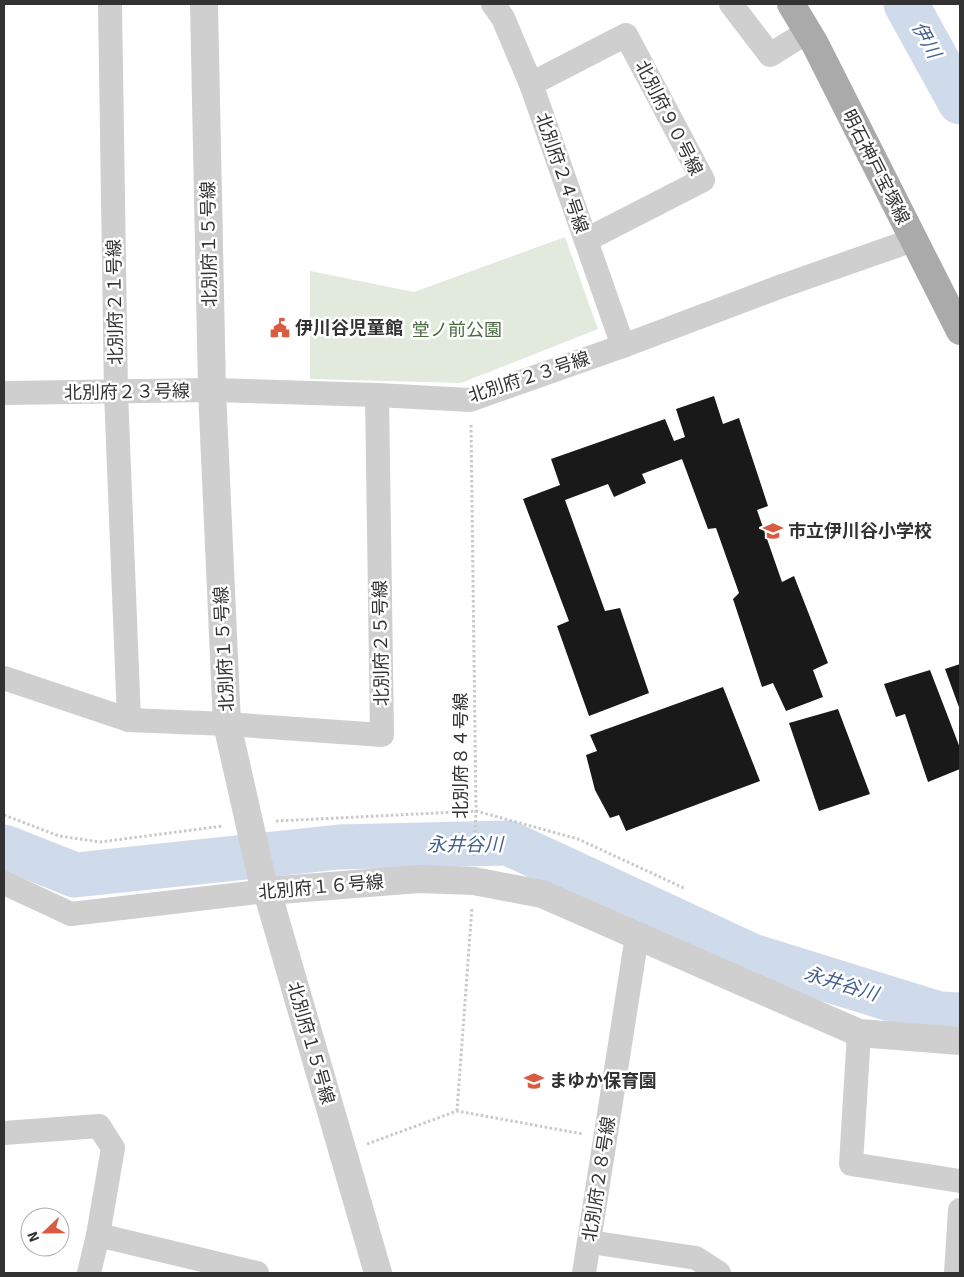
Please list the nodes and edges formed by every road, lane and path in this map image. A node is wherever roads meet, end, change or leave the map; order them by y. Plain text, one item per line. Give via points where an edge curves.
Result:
1 (110, 4) edge
2 (204, 4) edge
3 (493, 4) edge
4 (731, 4) edge
5 (791, 4) edge
6 (807, 32) junction
7 (531, 84) junction
8 (586, 240) junction
9 (913, 240) junction
10 (960, 332) edge
11 (623, 346) junction
12 (212, 390) junction
13 (116, 392) junction
14 (4, 393) edge
15 (377, 395) junction
16 (470, 400) junction
17 (4, 678) edge
18 (129, 720) junction
19 (227, 724) junction
20 (476, 812) junction
21 (474, 881) junction
22 (4, 883) edge
23 (264, 883) junction
24 (686, 889) dead end
25 (637, 936) junction
26 (859, 1033) junction
27 (960, 1041) edge
28 (457, 1111) junction
29 (4, 1133) edge
30 (605, 1138) junction
31 (343, 1152) junction
32 (960, 1181) edge
33 (960, 1210) edge
34 (98, 1236) junction
35 (590, 1242) junction
36 (88, 1273) edge
37 (257, 1273) edge
38 (378, 1273) edge
39 (584, 1273) edge
40 (719, 1273) edge
41 (956, 1273) edge

1 - 13 street, 北別府２１号線
2 - 12 street, 北別府１５号線
3 - 7 street, 北別府２４号線 via 503,18
4 - 6 street via 770,55
5 - 6 main road, 明石神戸宝塚線
6 - 9 main road, 明石神戸宝塚線
7 - 8 street, 北別府２４号線
7 - 8 street, 北別府９０号線 via 626,35 703,180
8 - 11 street, 北別府２４号線
9 - 10 main road, 明石神戸宝塚線
9 - 11 street, 北別府２３号線
11 - 16 street, 北別府２３号線
12 - 13 street, 北別府２３号線
12 - 15 street, 北別府２３号線
12 - 19 street, 北別府１５号線
13 - 14 street, 北別府２３号線
13 - 18 street, 北別府２１号線
15 - 16 street, 北別府２３号線
15 - 19 street, 北別府２５号線 via 382,735
16 - 20 path, 北別府８４号線
17 - 18 street
18 - 19 street
19 - 23 street, 北別府１５号線
20 - 21 path, 北別府８４号線
20 - 24 path via 578,839
21 - 23 street, 北別府１６号線 via 419,878
21 - 25 street, 北別府１６号線 via 542,894
21 - 28 path, 北別府８４号線
22 - 23 street, 北別府１６号線 via 71,914
23 - 31 street, 北別府１５号線
25 - 26 street, 北別府１６号線
25 - 30 street, 北別府２８号線
26 - 27 street, 北別府１６号線
26 - 32 street via 851,1164
28 - 30 path
28 - 31 path
29 - 34 street via 99,1126 113,1148
30 - 35 street, 北別府２８号線
31 - 38 street, 北別府１５号線
33 - 41 street
34 - 36 street
34 - 37 street
35 - 39 street, 北別府２８号線
35 - 40 street via 696,1258

